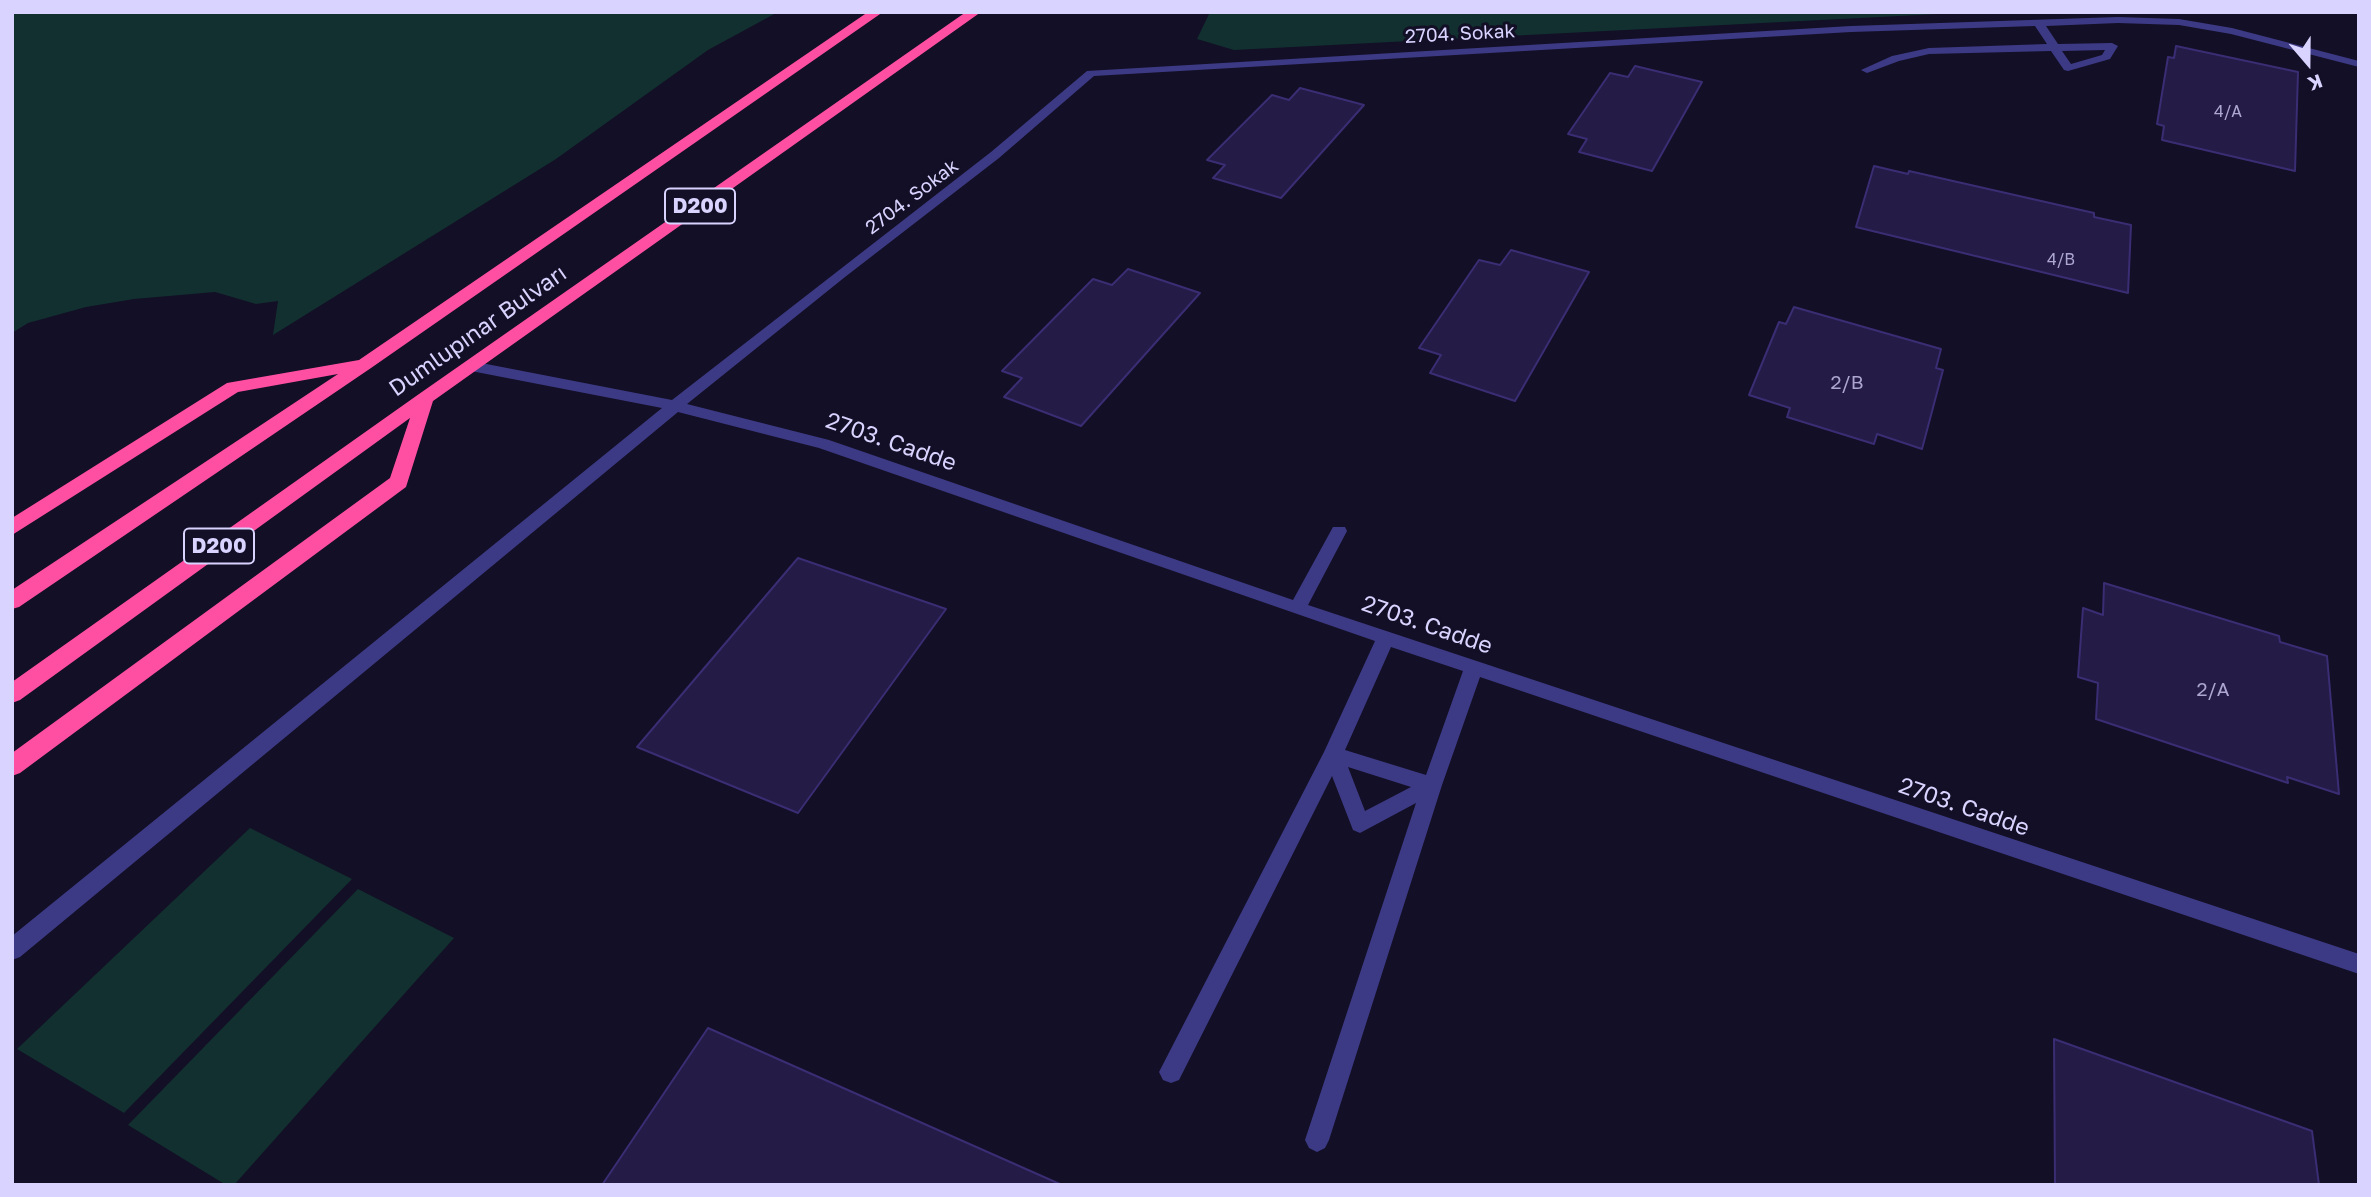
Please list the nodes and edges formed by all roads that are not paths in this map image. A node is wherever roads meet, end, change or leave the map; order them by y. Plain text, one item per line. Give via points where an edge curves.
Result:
1 (877, 12) edge
2 (975, 12) edge
3 (2038, 22) junction
4 (2102, 33) junction
5 (2057, 49) junction
6 (2359, 64) edge
7 (1867, 70) dead end
8 (365, 364) junction
9 (471, 366) junction
10 (425, 398) junction
11 (675, 406) junction
12 (12, 528) edge
13 (1339, 531) dead end
14 (12, 601) edge
15 (1297, 608) junction
16 (1386, 637) junction
17 (1474, 667) junction
18 (12, 694) edge
19 (1333, 754) junction
20 (12, 766) edge
21 (1432, 785) junction
22 (12, 950) edge
23 (2359, 964) edge
24 (1171, 1072) dead end
25 (1317, 1140) dead end

1 - 8 highway, Dumlupınar Bulvarı / D200
2 - 9 highway, Dumlupınar Bulvarı / D200
3 - 4 street, 2704. Sokak
3 - 5 street
3 - 11 street, 2704. Sokak via 1091,73 995,155
4 - 5 street
4 - 5 street via 2106,57 2068,68
4 - 6 street, 2704. Sokak via 2179,22
5 - 7 street via 1928,51
8 - 12 highway via 233,387
8 - 14 highway, Dumlupınar Bulvarı / D200
9 - 10 highway, Dumlupınar Bulvarı / D200
9 - 11 street, 2703. Cadde
10 - 18 highway, Dumlupınar Bulvarı / D200
10 - 20 highway via 399,482
11 - 15 street, 2703. Cadde via 823,443
11 - 22 street, 2704. Sokak
13 - 15 street
15 - 16 street, 2703. Cadde
16 - 17 street, 2703. Cadde
16 - 19 street
17 - 21 street
17 - 23 street, 2703. Cadde
19 - 21 street
19 - 21 street via 1360,824
19 - 24 street
21 - 25 street

